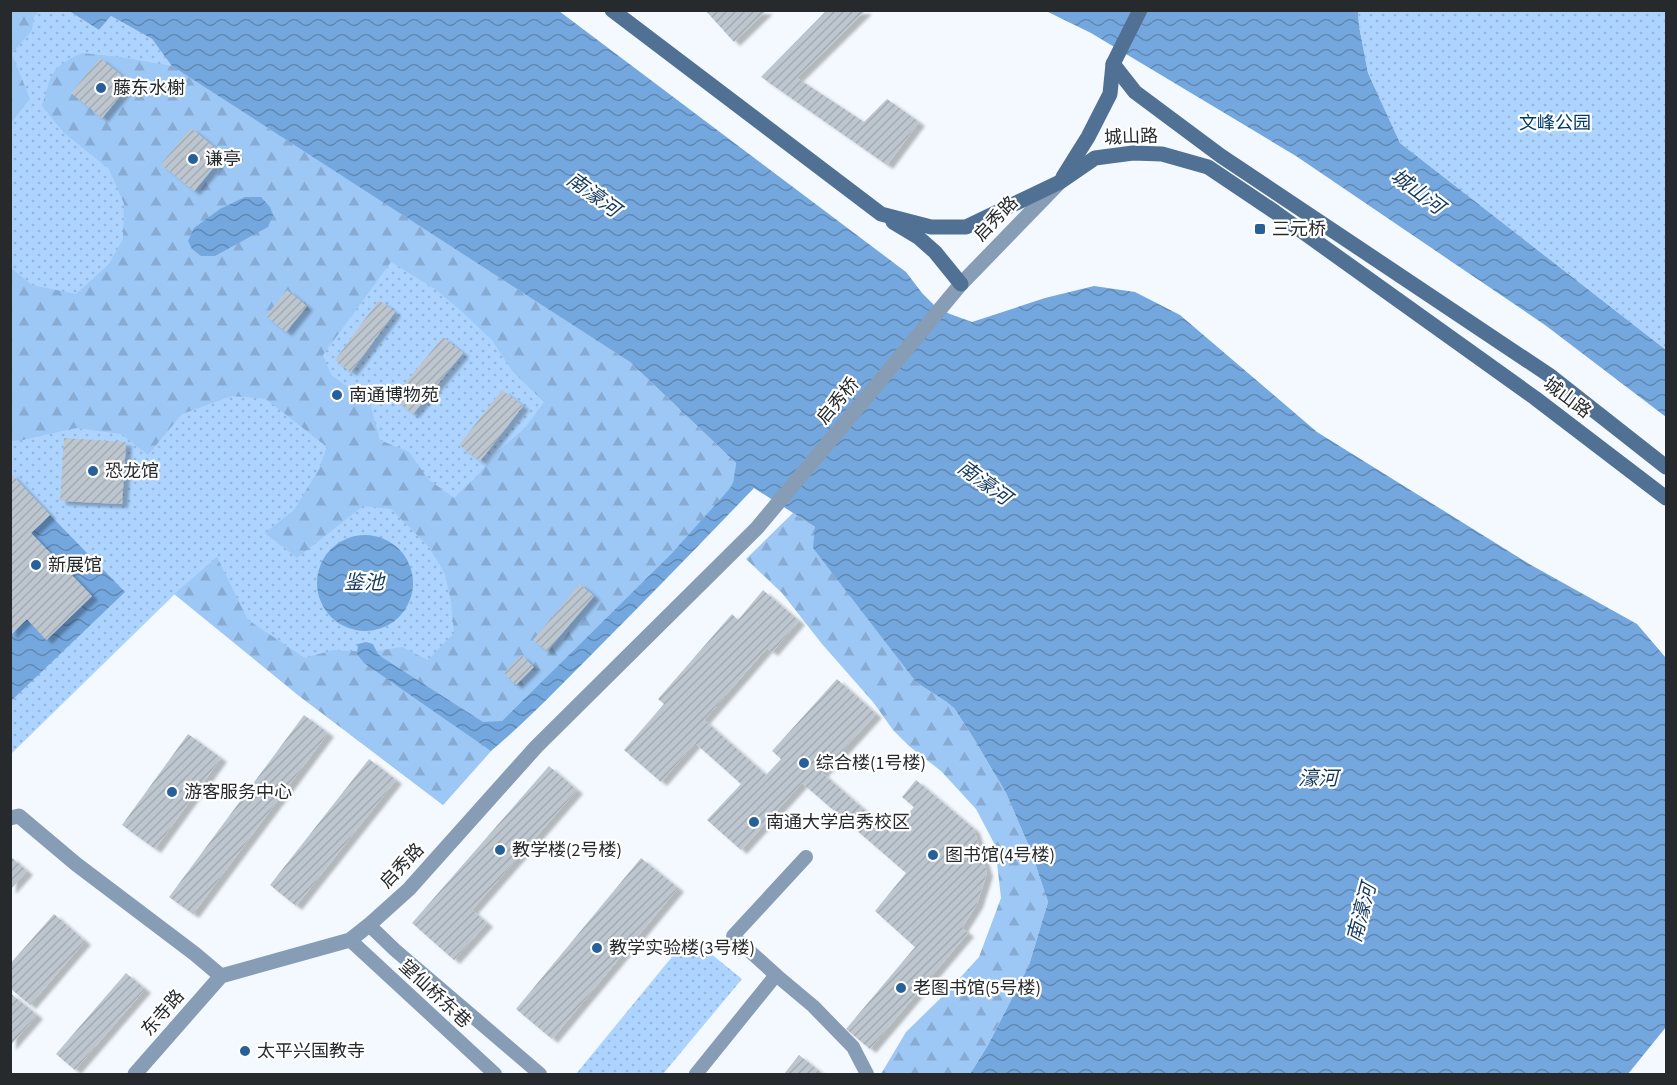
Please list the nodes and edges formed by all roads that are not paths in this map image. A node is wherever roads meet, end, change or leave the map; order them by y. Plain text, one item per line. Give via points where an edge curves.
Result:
1 (612, 10) edge
2 (1140, 10) edge
3 (1115, 59) junction
4 (1060, 182) junction
5 (881, 214) junction
6 (961, 284) junction
7 (949, 299) joint
8 (1666, 467) edge
9 (1666, 498) edge
10 (758, 528) joint
11 (10, 818) edge
12 (806, 857) dead end
13 (369, 925) junction
14 (350, 940) junction
15 (776, 975) junction
16 (221, 976) junction
17 (135, 1074) edge
18 (495, 1074) edge
19 (540, 1074) edge
20 (696, 1074) edge
21 (867, 1074) edge

1 - 5 main road, 城山路
2 - 3 main road
3 - 4 main road via 1110,94
3 - 8 main road, 城山路 via 1135,92 1221,156 1549,375
4 - 5 main road, 城山路 via 966,227 931,227
4 - 6 street, 启秀路
4 - 9 main road, 城山路 via 1095,158 1133,153 1162,154 1208,167 1535,398
5 - 6 main road via 918,237
6 - 7 street, 启秀路
7 - 10 street, 启秀桥
10 - 13 street, 启秀路 via 536,747 409,889
11 - 16 street via 19,816
12 - 15 lane via 733,936
13 - 14 street, 启秀路
13 - 19 lane
14 - 16 street, 启秀路
14 - 18 lane, 望仙桥东巷
15 - 20 lane
15 - 21 lane via 813,1005 853,1047
16 - 17 street, 东寺路

